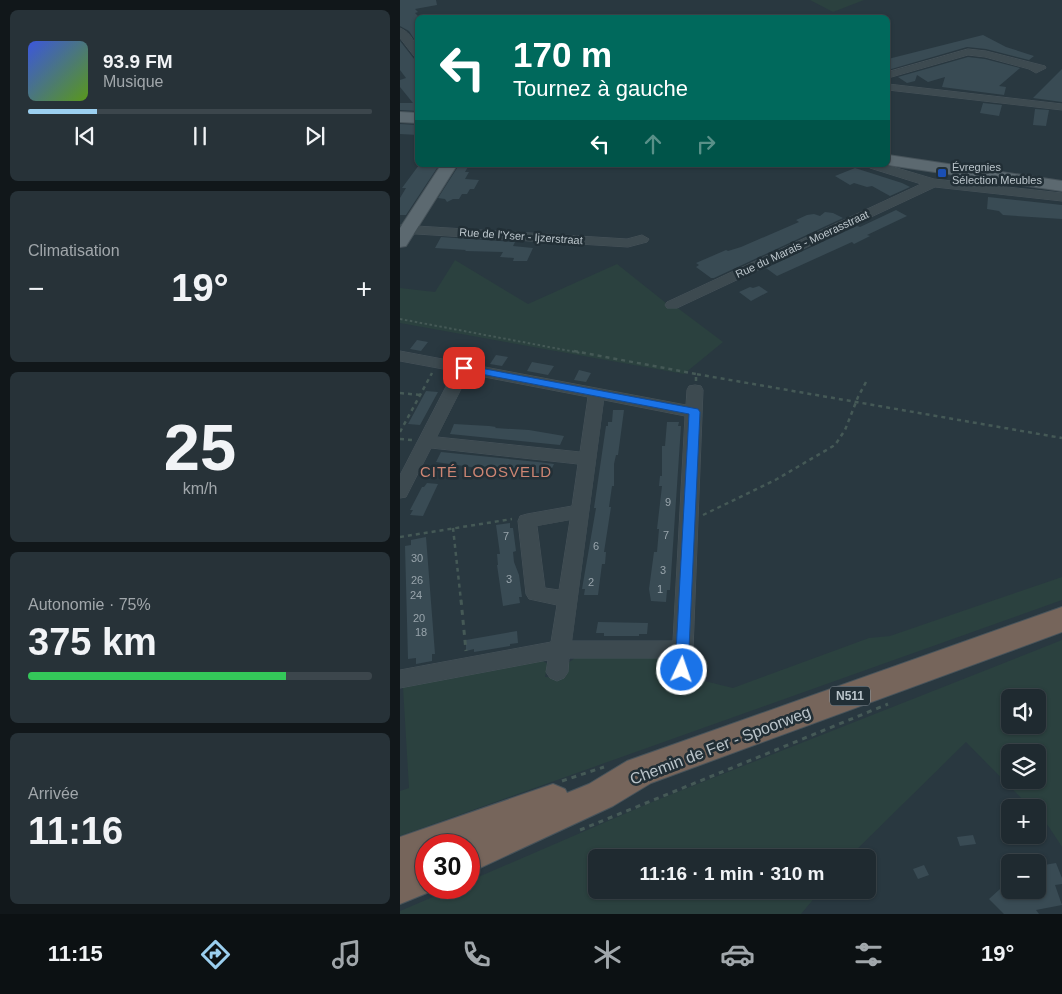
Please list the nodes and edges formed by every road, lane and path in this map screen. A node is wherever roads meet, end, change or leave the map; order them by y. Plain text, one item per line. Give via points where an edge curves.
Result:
1 (400, 31) edge
2 (415, 50) edge
3 (1033, 67) dead end
4 (890, 74) edge
5 (890, 87) edge
6 (943, 95) junction
7 (1062, 107) edge
8 (1062, 113) edge
9 (400, 117) edge
10 (415, 118) edge
11 (890, 160) edge
12 (448, 167) edge
13 (881, 167) edge
14 (933, 183) junction
15 (1062, 186) edge
16 (1062, 197) edge
17 (403, 233) edge
18 (642, 239) dead end
19 (672, 305) dead end
20 (400, 319) edge
21 (400, 356) edge
22 (438, 363) junction
23 (464, 368) junction
24 (696, 382) junction
25 (866, 382) dead end
26 (400, 393) edge
27 (597, 393) junction
28 (420, 395) junction
29 (855, 402) junction
30 (694, 412) junction
31 (400, 420) edge
32 (406, 421) junction
33 (400, 432) edge
34 (1062, 438) edge
35 (426, 442) junction
36 (588, 459) junction
37 (400, 492) edge
38 (580, 511) junction
39 (526, 521) junction
40 (688, 522) junction
41 (453, 528) junction
42 (400, 537) edge
43 (568, 599) junction
44 (1062, 620) edge
45 (561, 648) junction
46 (467, 666) junction
47 (557, 672) dead end
48 (400, 679) edge
49 (894, 702) dead end
50 (573, 833) dead end
51 (478, 834) edge
52 (415, 851) edge
53 (400, 854) edge
54 (415, 880) edge
55 (400, 886) edge

1 - 2 street
3 - 4 street via 968,52
5 - 6 street
6 - 7 street
6 - 8 street
9 - 10 main road
11 - 15 main road
12 - 17 main road
13 - 14 street
14 - 16 street
14 - 19 street, Rue du Marais - Moerasstraat
17 - 18 street, Rue de l'Yser - Ijzerstraat via 628,242
20 - 24 path
21 - 22 street
22 - 23 street
22 - 28 path
23 - 27 street
23 - 35 street
24 - 29 path via 730,378
24 - 30 street
25 - 29 path
26 - 28 path
27 - 30 street
27 - 36 street
28 - 32 path
29 - 34 path
29 - 40 path via 846,429 835,445 777,479
30 - 40 street
31 - 32 path
32 - 33 path
35 - 36 street
35 - 37 street
36 - 38 street
38 - 39 street
38 - 43 street
39 - 41 path via 518,518
39 - 43 street via 536,594
40 - 45 street via 682,660
41 - 42 path
41 - 46 path
43 - 45 street
44 - 51 highway, Chemin de Fer - Spoorweg / N511 via 639,772 600,795
45 - 46 street
45 - 47 street
46 - 48 street
49 - 50 path
52 - 53 highway, Chemin de Fer - Spoorweg / N511
54 - 55 highway

